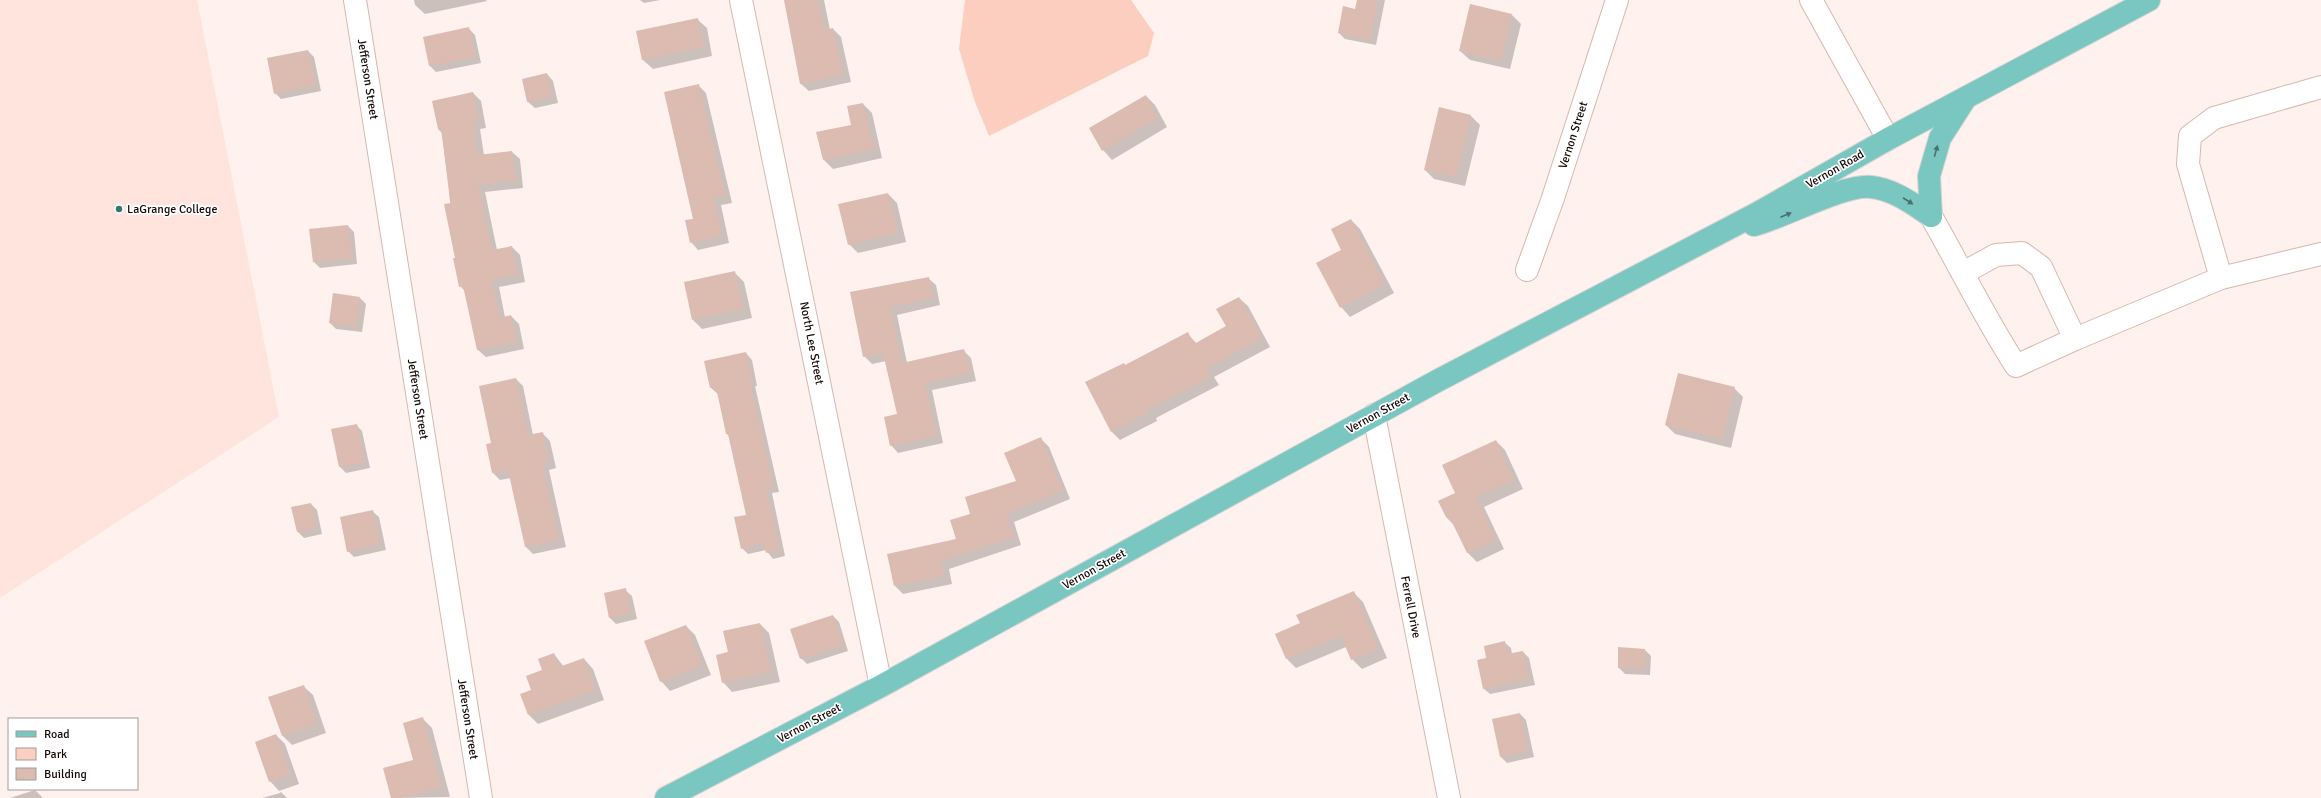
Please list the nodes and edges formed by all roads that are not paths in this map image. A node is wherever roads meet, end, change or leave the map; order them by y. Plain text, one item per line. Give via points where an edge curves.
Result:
1 (355, 0) edge
2 (741, 0) edge
3 (1617, 0) edge
4 (1812, 0) edge
5 (2149, 0) edge
6 (2321, 87) edge
7 (1966, 97) junction
8 (1888, 139) junction
9 (1931, 216) junction
10 (1709, 238) junction
11 (2321, 254) edge
12 (1527, 270) dead end
13 (1963, 273) junction
14 (2221, 278) junction
15 (1520, 336) joint
16 (2075, 339) junction
17 (1374, 415) junction
18 (881, 686) junction
19 (481, 798) edge
20 (666, 798) edge
21 (1450, 798) edge

1 - 19 street, Jefferson Street
2 - 18 street, North Lee Street
3 - 12 street, Vernon Street
4 - 8 street
5 - 7 main road, Vernon Road
6 - 14 street via 2214,118 2190,136 2188,164
7 - 8 main road, Vernon Road
9 -> 7 main road via 1929,176 1937,146
8 - 10 main road, Vernon Road
10 -> 9 main road via 1776,219 1843,191 1870,187 1901,196
9 - 13 street
10 - 15 main road, Vernon Road
11 - 14 street
13 - 16 street via 1996,255 2022,253 2041,267
13 - 16 street via 1990,327 2016,366
14 - 16 street
15 - 17 main road, Vernon Street
17 - 18 main road, Vernon Street
17 - 21 street, Ferrell Drive
18 - 20 main road, Vernon Street

